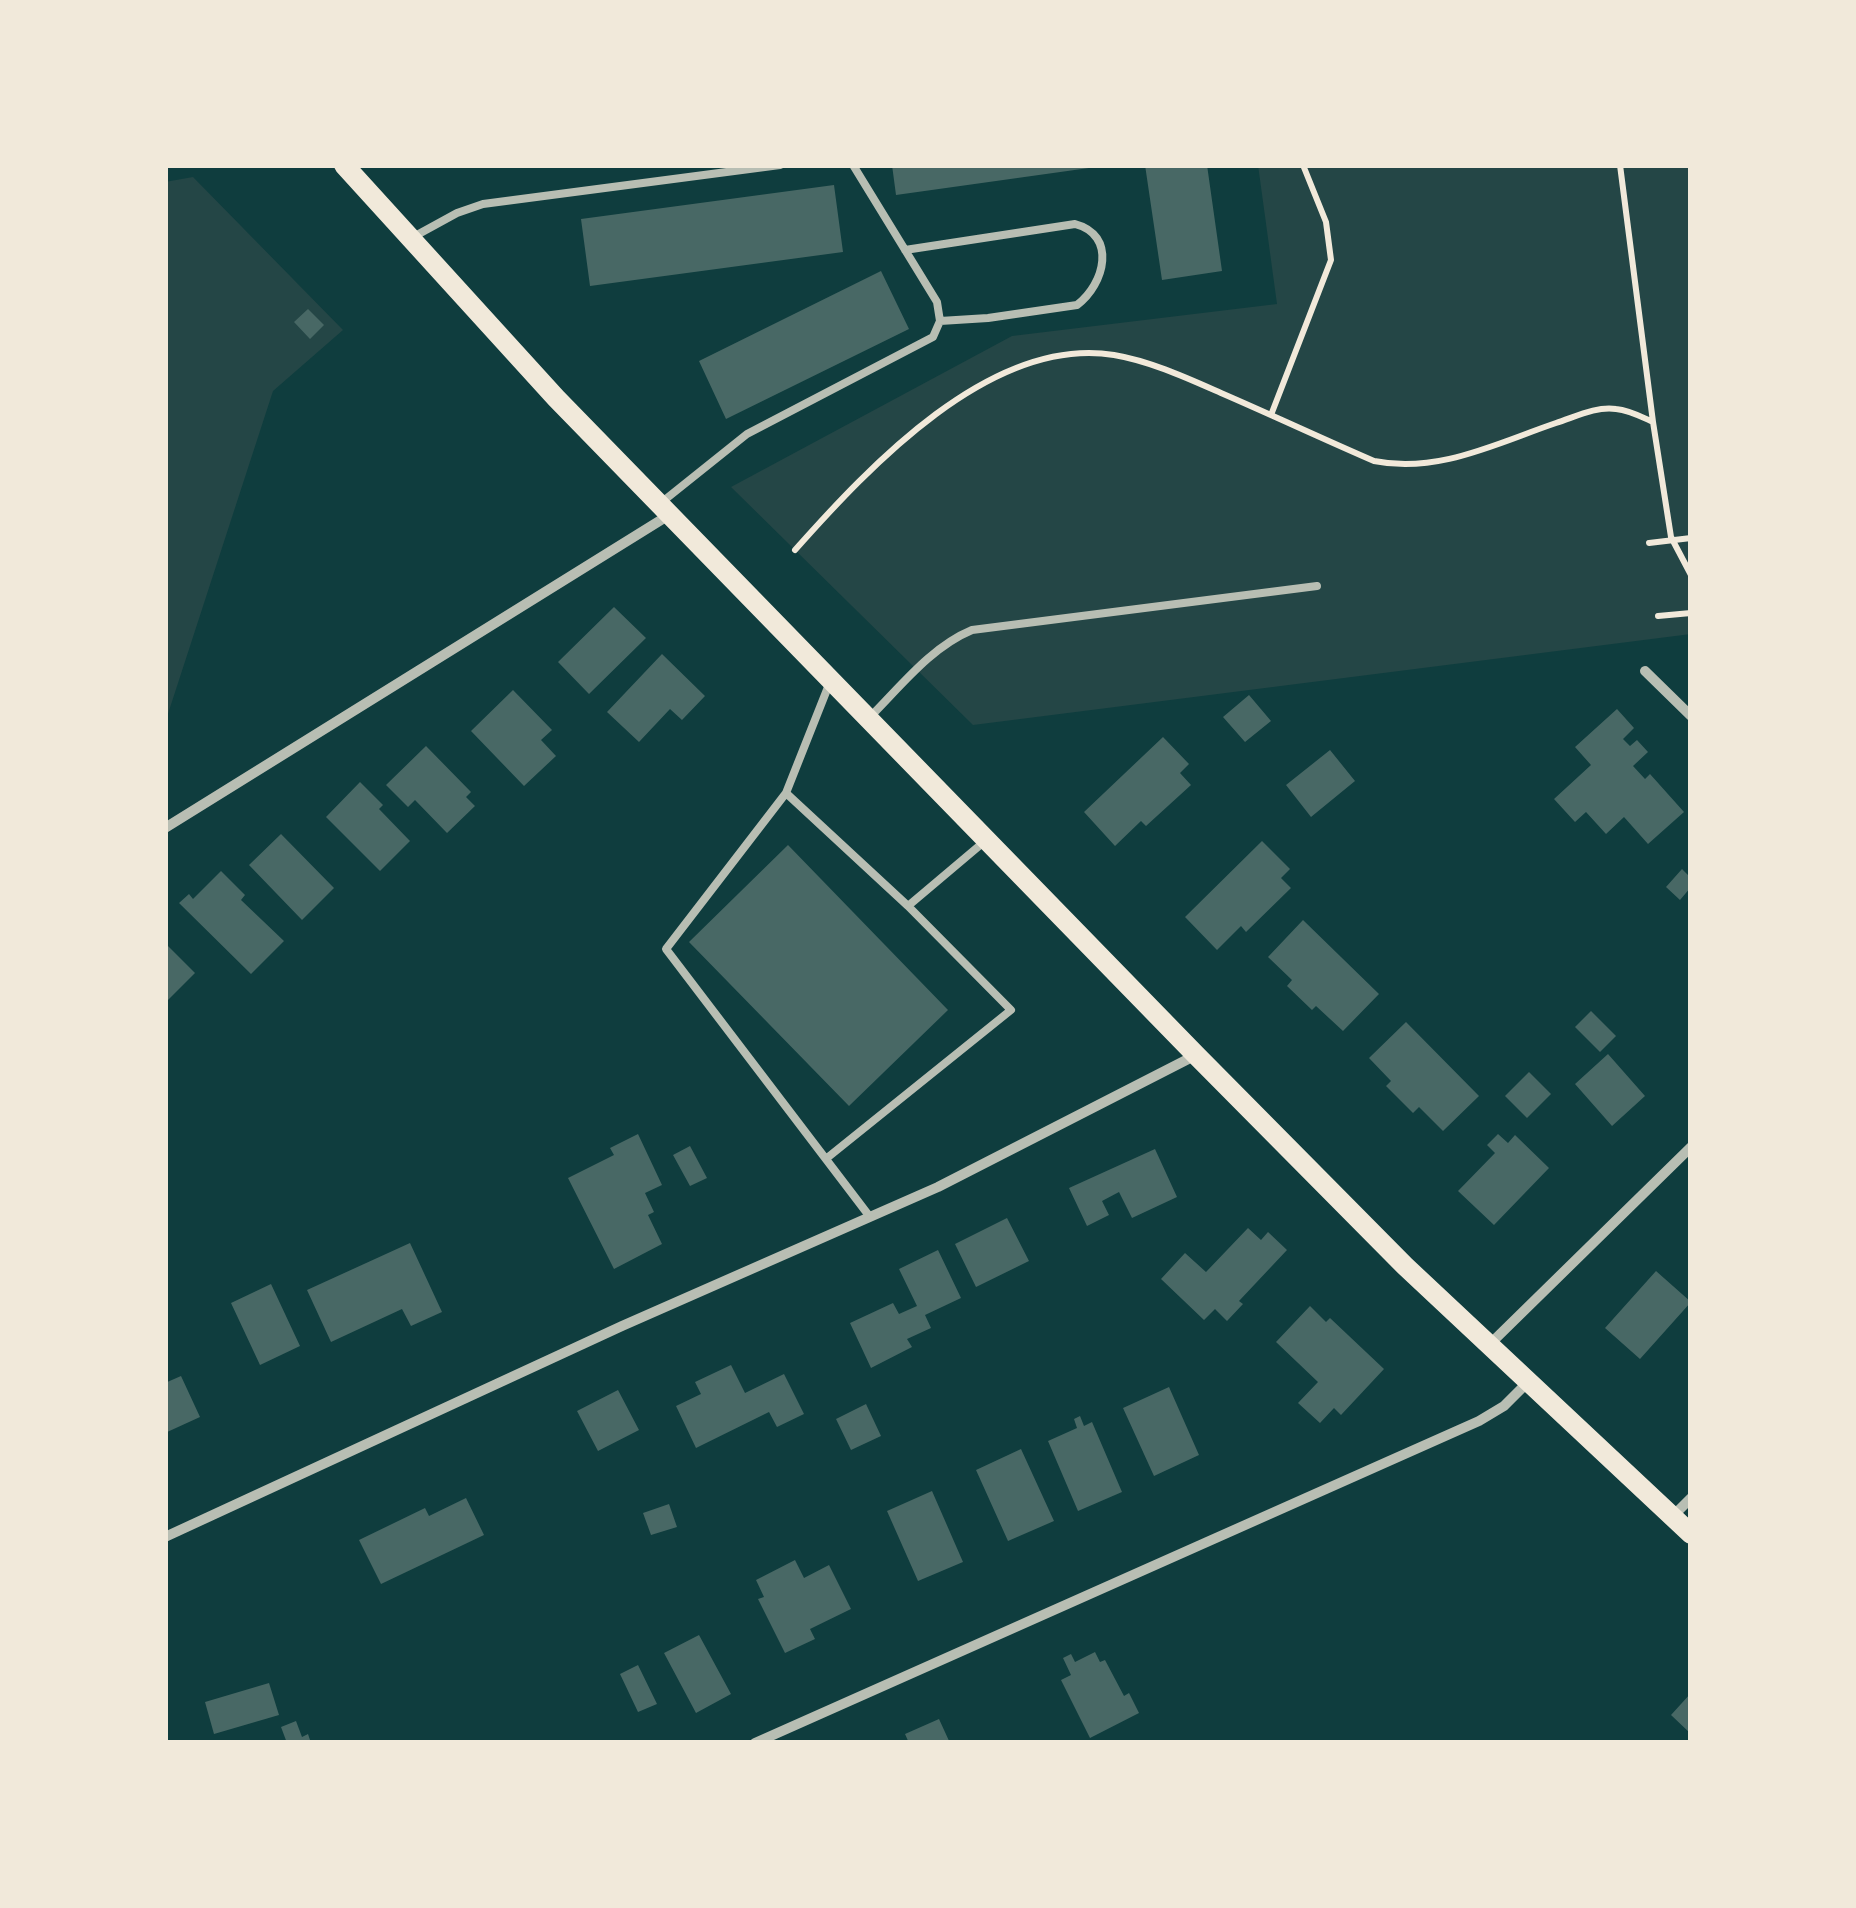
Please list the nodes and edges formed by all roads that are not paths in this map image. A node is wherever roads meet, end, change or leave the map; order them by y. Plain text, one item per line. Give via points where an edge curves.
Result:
1 (344, 165) edge
2 (780, 165) edge
3 (853, 165) edge
4 (411, 239) junction
5 (905, 250) junction
6 (940, 321) junction
7 (664, 510) junction
8 (1317, 586) dead end
9 (1645, 671) dead end
10 (830, 682) junction
11 (1691, 716) edge
12 (867, 720) junction
13 (786, 793) junction
14 (165, 828) edge
15 (985, 840) junction
16 (908, 906) junction
17 (1196, 1055) junction
18 (1691, 1147) edge
19 (828, 1158) junction
20 (870, 1216) junction
21 (1488, 1346) junction
22 (1527, 1383) junction
23 (1691, 1498) edge
24 (1672, 1516) junction
25 (1691, 1534) edge
26 (165, 1537) edge
27 (755, 1743) edge

1 - 4 main road
2 - 4 lane via 483,204
3 - 5 lane
4 - 7 main road
5 - 6 lane via 937,302
5 - 6 lane via 1075,224 1091,230 1101,246 1101,272 1076,305
6 - 7 lane via 928,342 748,434
7 - 10 main road
7 - 14 street
8 - 12 lane via 983,627 942,646
9 - 11 street
10 - 12 main road
10 - 13 lane
12 - 15 main road
13 - 16 lane
13 - 19 lane via 666,949
15 - 16 lane
15 - 17 main road
16 - 19 lane via 1011,1010
17 - 20 street
17 - 21 main road
18 - 21 street
19 - 20 lane
20 - 26 street
21 - 22 main road
22 - 24 main road
22 - 27 street via 1479,1421
23 - 24 street
24 - 25 main road

